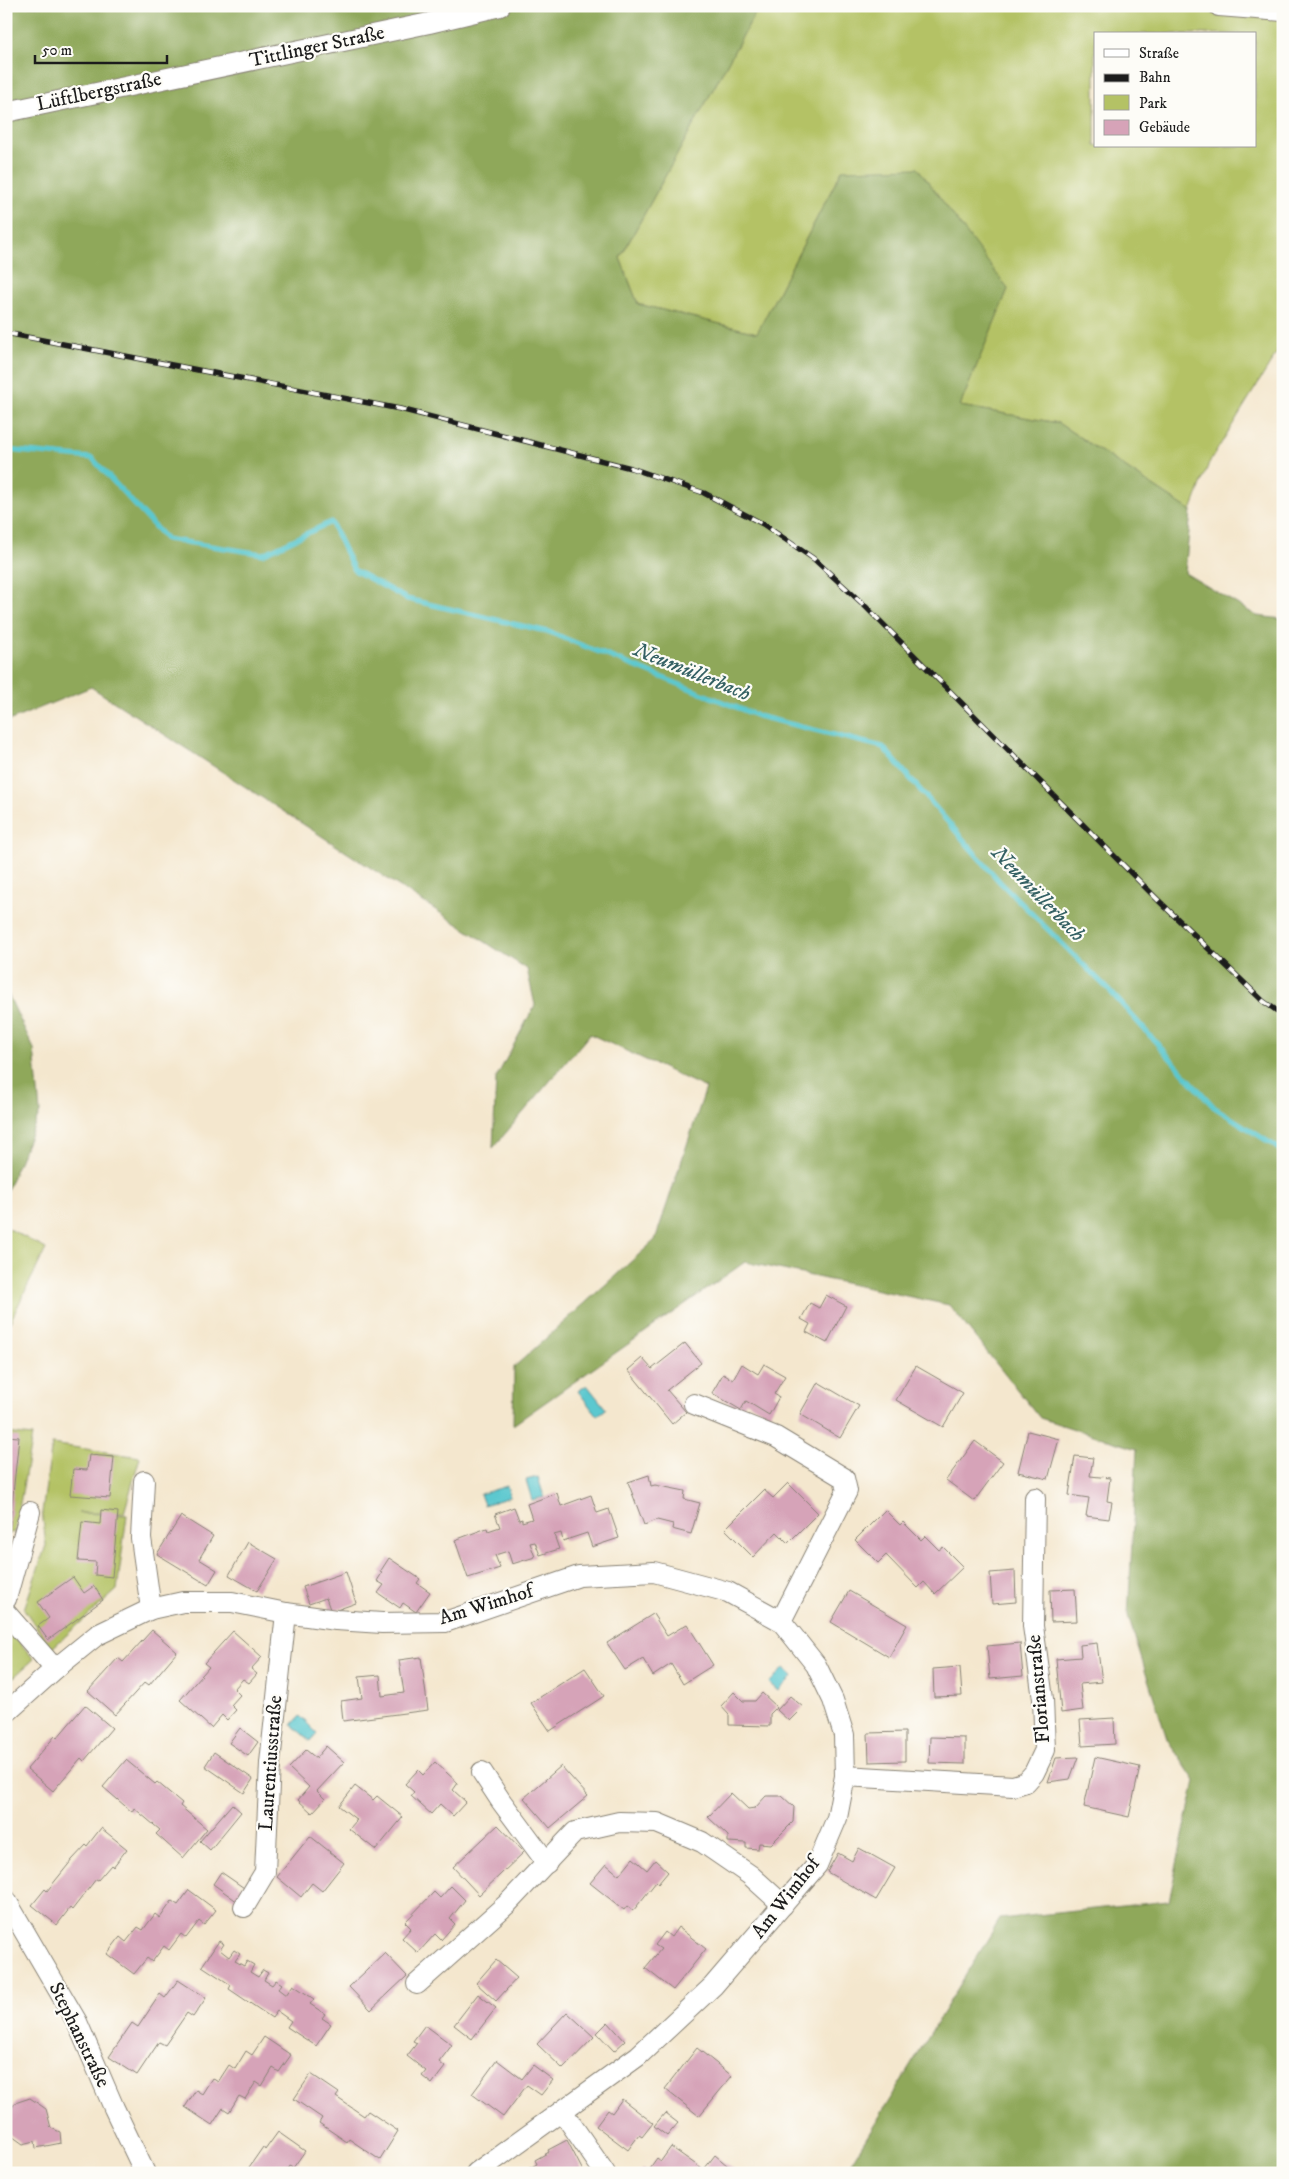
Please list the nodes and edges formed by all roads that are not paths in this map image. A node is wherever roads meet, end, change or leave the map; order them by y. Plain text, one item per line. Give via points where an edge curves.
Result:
1 (500, 6) edge
2 (1219, 6) edge
3 (1283, 12) edge
4 (221, 67) joint
5 (6, 112) edge
6 (694, 1404) dead end
7 (144, 1481) dead end
8 (1035, 1498) dead end
9 (30, 1512) dead end
10 (6, 1599) edge
11 (151, 1609) junction
12 (6, 1612) edge
13 (286, 1613) junction
14 (782, 1621) junction
15 (55, 1669) junction
16 (6, 1713) edge
17 (482, 1772) dead end
18 (845, 1776) junction
19 (546, 1863) junction
20 (6, 1900) edge
21 (783, 1905) junction
22 (244, 1907) dead end
23 (417, 1984) dead end
24 (562, 2112) junction
25 (145, 2173) edge
26 (476, 2173) edge
27 (605, 2173) edge

1 - 4 street, Tittlinger Straße
2 - 3 street
4 - 5 street, Lüftlbergstraße
6 - 14 street via 776,1437 844,1478 847,1491
7 - 11 street via 141,1538
8 - 18 street, Florianstraße via 1033,1626 1043,1699 1045,1750 1034,1773 1026,1782 1013,1786
9 - 10 street
11 - 13 street, Am Wimhof via 183,1602 232,1602
11 - 15 street, Am Wimhof via 97,1635
12 - 15 street
13 - 14 street, Am Wimhof via 382,1623 445,1622 579,1576 654,1572 728,1592
13 - 22 street, Laurentiusstraße via 270,1764 265,1872
14 - 18 street, Am Wimhof via 816,1665 834,1700 844,1735
15 - 16 street, Am Wimhof
17 - 19 street
18 - 21 street, Am Wimhof via 837,1818 817,1865
19 - 21 street via 575,1832 619,1822 657,1823 702,1842 750,1875
19 - 23 street via 507,1904
20 - 25 street, Stephanstraße via 77,2022
21 - 24 street, Am Wimhof via 713,1986 638,2056
24 - 26 street, Am Wimhof
24 - 27 street

